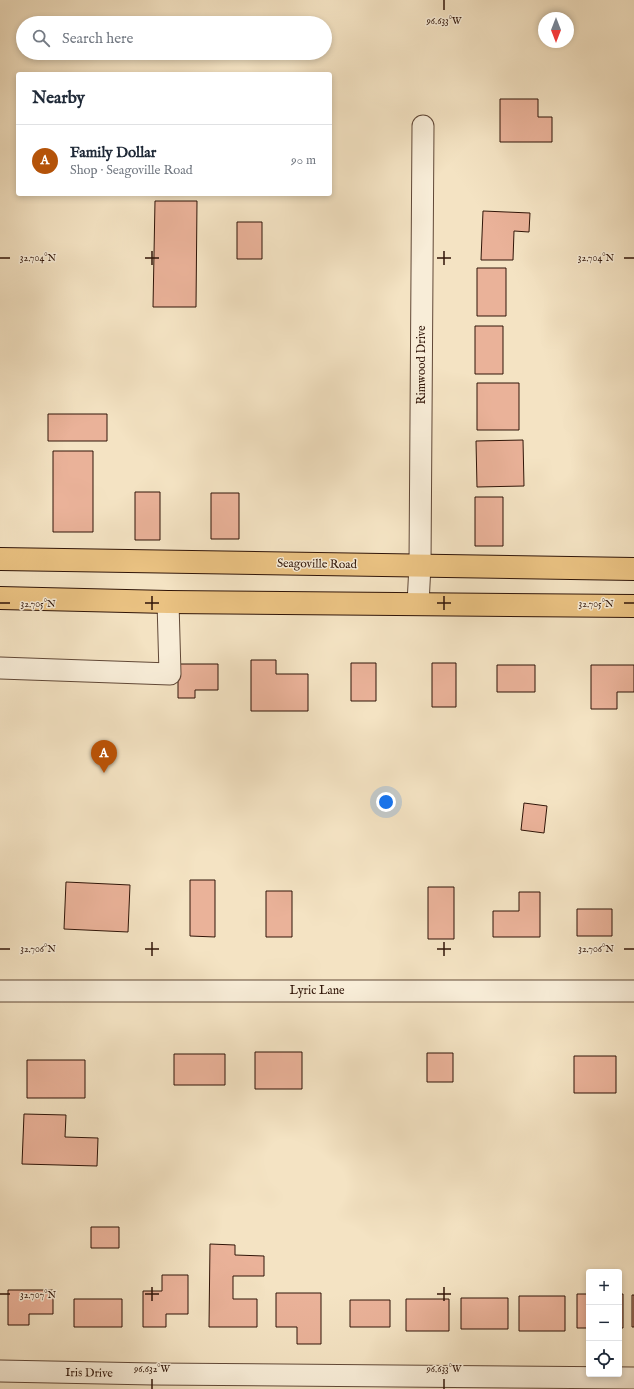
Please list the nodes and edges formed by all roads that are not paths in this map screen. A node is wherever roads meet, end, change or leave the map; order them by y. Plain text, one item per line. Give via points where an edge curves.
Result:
1 (423, 126) dead end
2 (0, 559) edge
3 (420, 565) junction
4 (634, 569) edge
5 (0, 598) edge
6 (168, 602) junction
7 (418, 604) junction
8 (634, 606) edge
9 (0, 668) edge
10 (0, 991) edge
11 (634, 992) edge
12 (0, 1371) edge
13 (634, 1378) edge

1 - 3 street, Rimwood Drive
2 - 3 main road, Seagoville Road
3 - 4 main road, Seagoville Road
3 - 7 street, Rimwood Drive
5 - 6 main road
6 - 7 main road
6 - 9 street via 170,674
7 - 8 main road
10 - 11 street, Lyric Lane
12 - 13 street, Iris Drive

